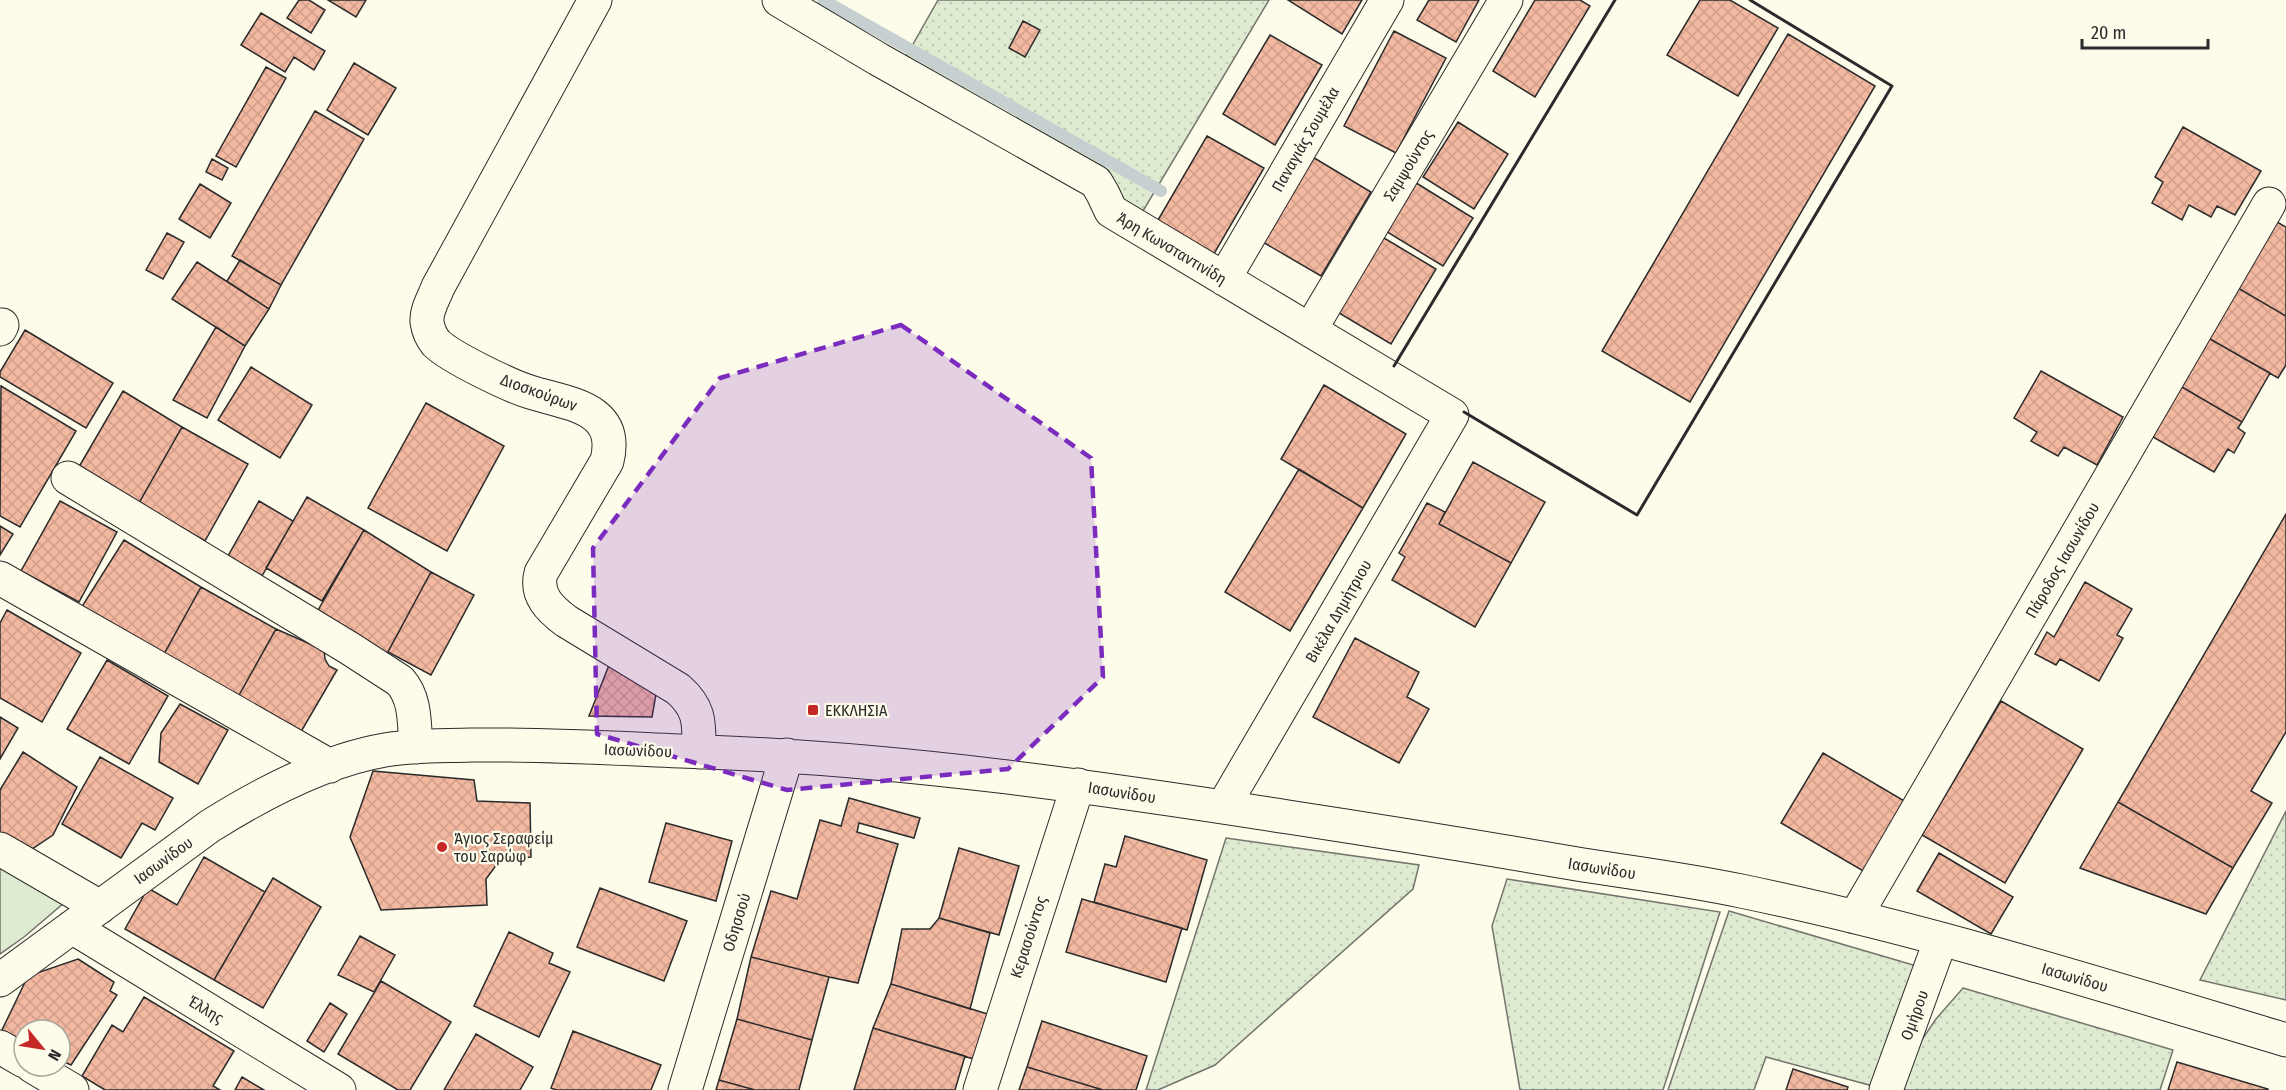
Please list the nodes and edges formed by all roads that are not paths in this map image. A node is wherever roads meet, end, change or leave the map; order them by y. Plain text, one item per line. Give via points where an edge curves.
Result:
1 (595, 0) edge
2 (779, 0) edge
3 (1386, 0) edge
4 (1506, 0) edge
5 (2269, 204) dead end
6 (1224, 279) junction
7 (1310, 330) junction
8 (1452, 415) joint
9 (68, 478) dead end
10 (0, 578) edge
11 (416, 747) junction
12 (699, 752) junction
13 (788, 755) junction
14 (330, 766) junction
15 (1078, 785) junction
16 (1223, 807) junction
17 (0, 849) edge
18 (100, 907) junction
19 (1855, 917) junction
20 (72, 927) junction
21 (1941, 939) junction
22 (0, 980) edge
23 (2286, 1040) edge
24 (52, 1078) edge
25 (72, 1090) edge
26 (339, 1090) edge
27 (684, 1090) edge
28 (980, 1090) edge
29 (1886, 1090) edge

1 - 12 street, Διοσκούρων via 438,287 427,321 432,338 480,370 527,391 581,407 600,419 609,436 607,461 540,573 540,591 551,610 566,621 687,697 697,712
2 - 6 street, Άρη Κωνσταντινίδη via 1096,182 1111,210
3 - 6 street, Παναγιάς Σουμέλα
4 - 7 street, Σαμψούντος
5 - 19 street, Πάροδος Ιασωνίδου
6 - 7 street, Άρη Κωνσταντινίδη
7 - 8 street, Άρη Κωνσταντινίδη
8 - 16 street, Βικέλα Δημήτριου
9 - 11 street via 400,681 412,703
10 - 14 street
11 - 12 street, Ιασωνίδου via 500,745
11 - 14 street, Ιασωνίδου via 376,752
12 - 13 street, Ιασωνίδου
13 - 15 street, Ιασωνίδου
13 - 27 street, Οδησσού
14 - 18 street, Ιασωνίδου via 236,809
15 - 16 street, Ιασωνίδου
15 - 28 street, Κερασούντος
16 - 19 street, Ιασωνίδου via 1735,890
17 - 18 street
18 - 20 street, Ιασωνίδου
19 - 21 street, Ιασωνίδου
20 - 22 street, Ιασωνίδου
20 - 26 street, Έλλης
21 - 23 street, Ιασωνίδου
21 - 29 street, Ομήρου
24 - 25 street

